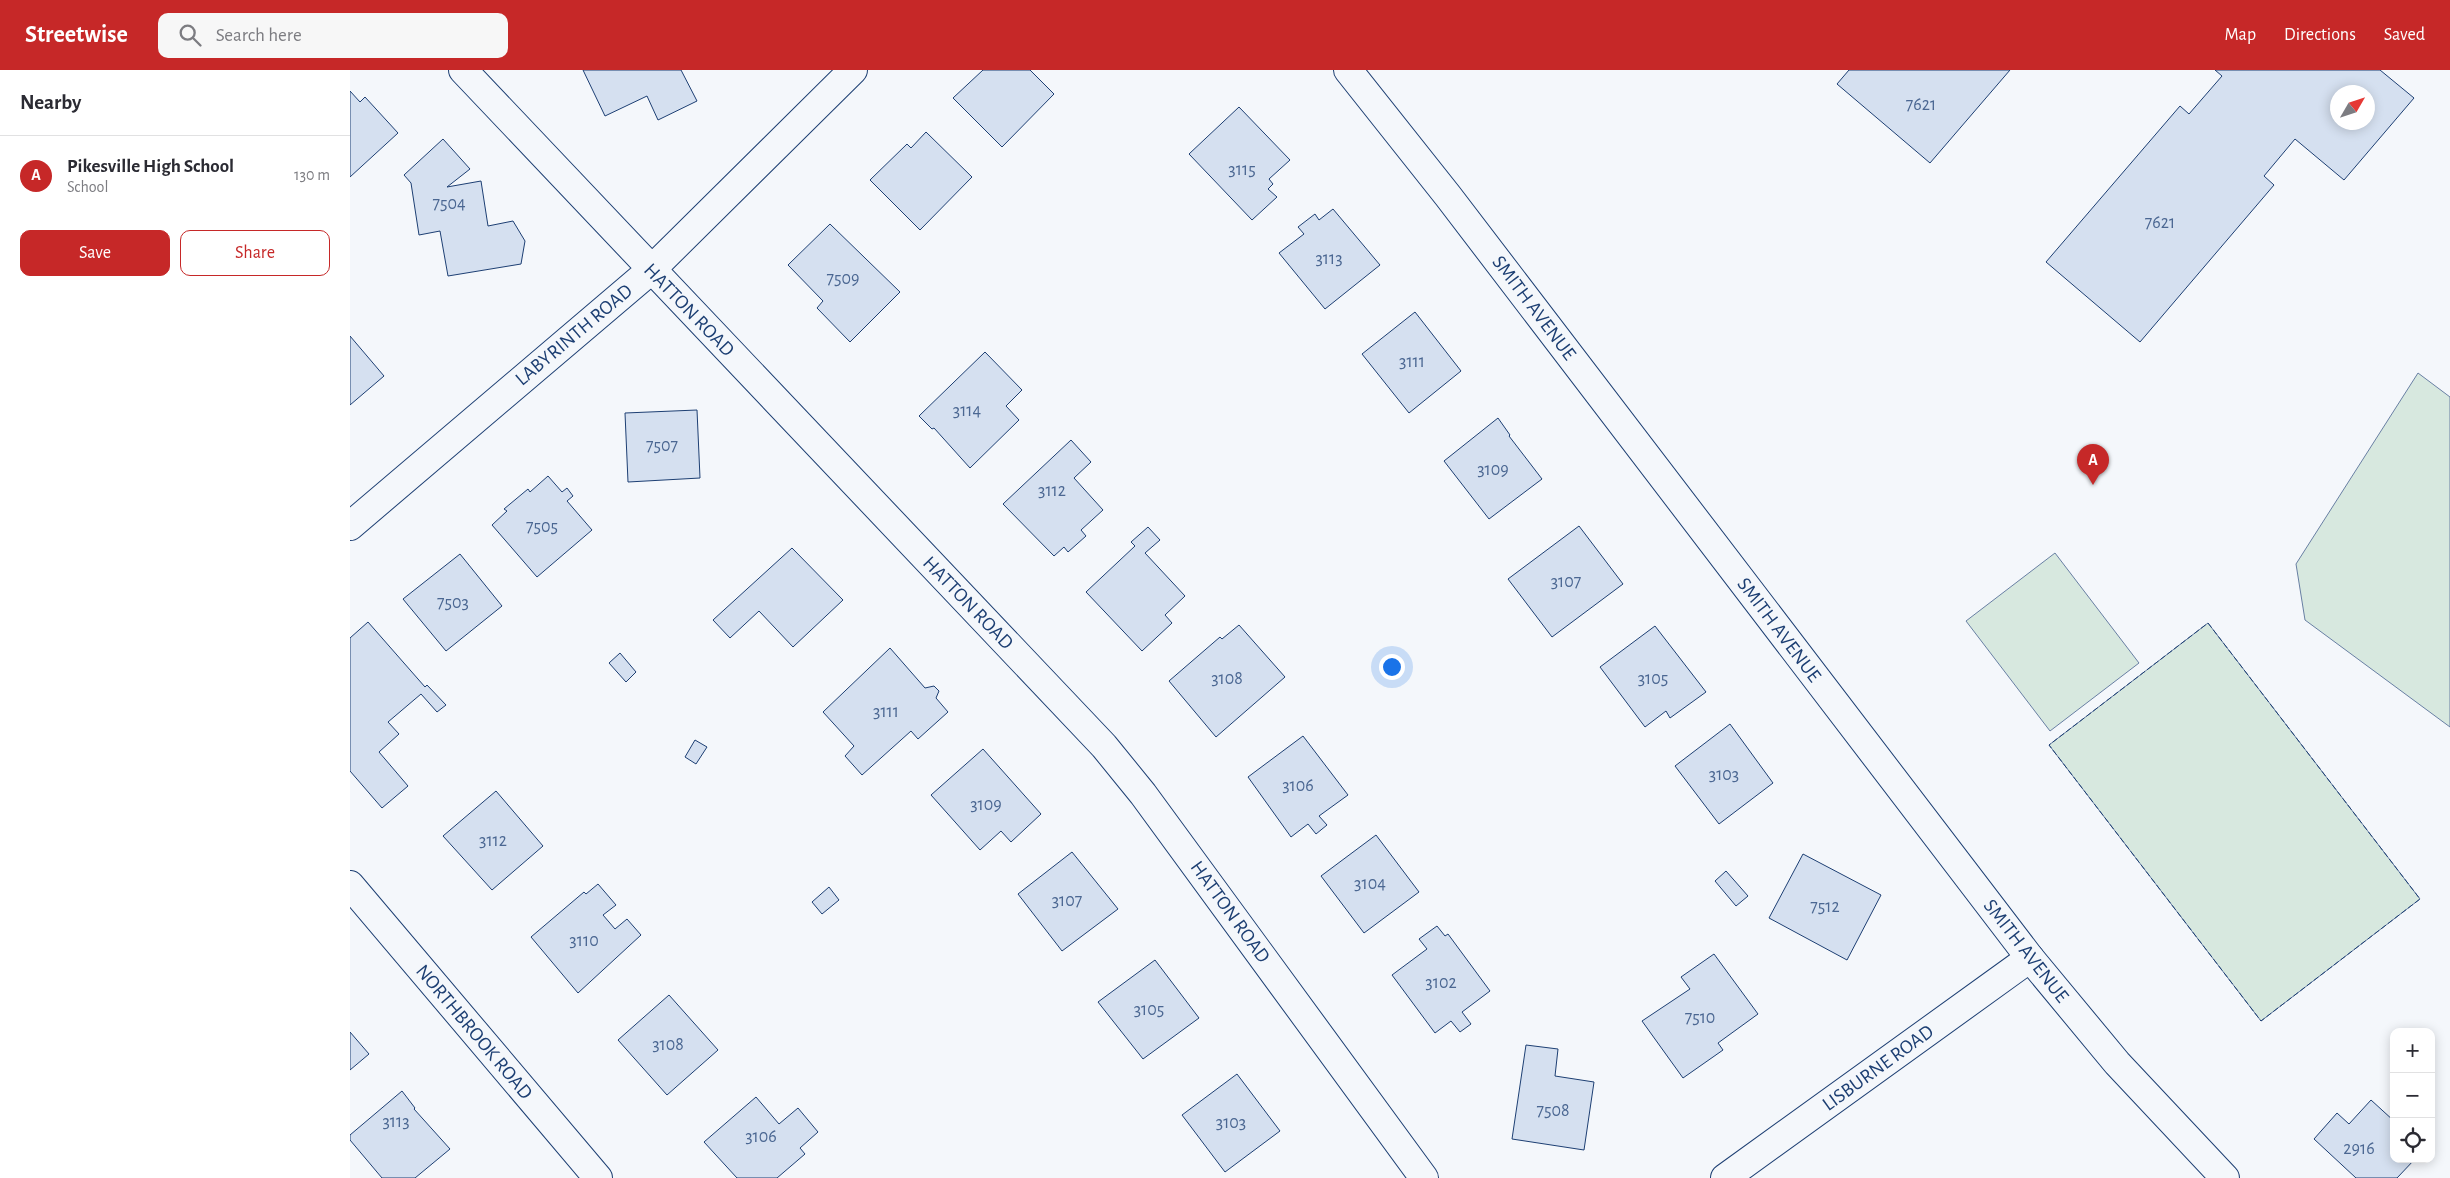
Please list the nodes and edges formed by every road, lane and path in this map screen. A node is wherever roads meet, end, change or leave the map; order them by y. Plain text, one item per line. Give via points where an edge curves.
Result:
1 (463, 70) edge
2 (853, 70) edge
3 (1348, 70) edge
4 (651, 270) junction
5 (350, 526) edge
6 (350, 885) edge
7 (2030, 958) junction
8 (598, 1178) edge
9 (1424, 1178) edge
10 (1725, 1178) edge
11 (2226, 1178) edge

1 - 4 street, HATTON ROAD
2 - 4 street, LABYRINTH ROAD
3 - 7 street, SMITH AVENUE via 1448,196
4 - 5 street, LABYRINTH ROAD
4 - 9 street, HATTON ROAD via 1104,746 1143,794
6 - 8 street, NORTHBROOK ROAD
7 - 10 street, LISBURNE ROAD
7 - 11 street, SMITH AVENUE via 2117,1063

